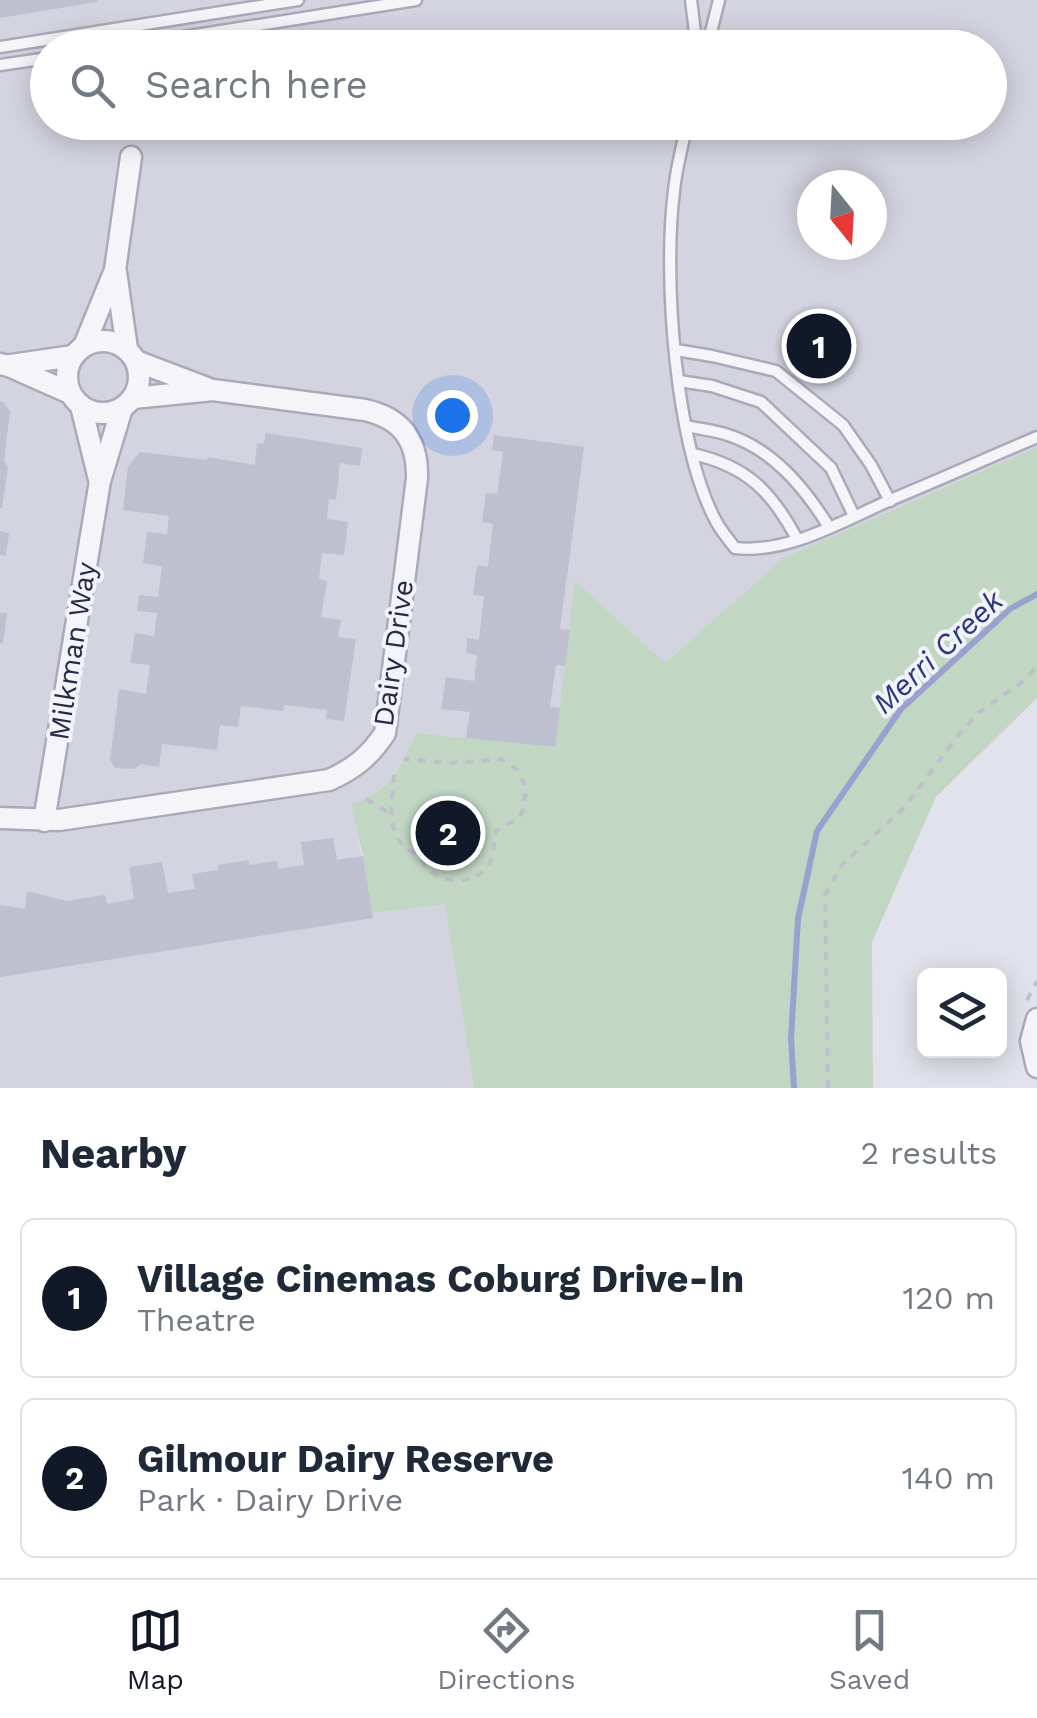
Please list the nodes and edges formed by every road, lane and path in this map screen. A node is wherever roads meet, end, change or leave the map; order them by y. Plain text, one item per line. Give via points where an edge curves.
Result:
1 (298, 0) edge
2 (416, 0) edge
3 (691, 0) edge
4 (718, 0) edge
5 (108, 30) edge
6 (227, 30) edge
7 (695, 30) edge
8 (712, 30) edge
9 (30, 42) edge
10 (0, 47) edge
11 (30, 61) edge
12 (0, 66) edge
13 (684, 140) edge
14 (131, 157) dead end
15 (116, 270) junction
16 (676, 350) junction
17 (78, 351) junction
18 (131, 355) junction
19 (5, 365) edge
20 (680, 381) junction
21 (213, 390) junction
22 (75, 399) junction
23 (128, 403) junction
24 (686, 426) junction
25 (1037, 436) edge
26 (693, 454) junction
27 (100, 481) junction
28 (890, 500) junction
29 (854, 516) junction
30 (829, 527) junction
31 (797, 539) junction
32 (1037, 667) edge
33 (404, 759) dead end
34 (394, 775) dead end
35 (366, 798) dead end
36 (391, 814) junction
37 (0, 818) edge
38 (44, 822) junction
39 (1037, 1019) edge
40 (1037, 1067) edge
41 (828, 1088) edge

1 - 5 lane
2 - 6 lane
3 - 7 lane
4 - 8 lane
9 - 10 lane
11 - 12 lane
13 - 16 lane via 670,273
14 - 15 street
15 - 17 street
15 - 18 street
16 - 20 lane
16 - 28 lane via 776,372 843,425
17 - 18 street via 106,340
17 - 19 street
17 - 22 street via 67,374
18 - 21 street, Dairy Drive
18 - 23 street via 140,380
19 - 22 street
20 - 24 lane
20 - 29 lane via 760,402 831,468
21 - 23 street, Dairy Drive
21 - 38 street, Dairy Drive via 387,415 410,438 417,478 385,733 363,761 329,780
22 - 23 street via 101,413
22 - 27 street, Milkman Way
23 - 27 street, Milkman Way
24 - 26 lane
24 - 30 lane via 726,434 774,460
25 - 28 lane
26 - 31 lane via 738,470 763,490
26 - 31 lane via 717,523 735,548
27 - 38 street, Milkman Way
28 - 29 lane
29 - 30 lane
30 - 31 lane
32 - 41 path via 963,728 902,810 842,865 825,896
33 - 36 path via 502,759 518,770 526,788 524,807 496,831 491,860 474,877 448,882 400,844
34 - 36 path
35 - 36 path
37 - 38 street, Dairy Drive
39 - 40 street via 1031,1041

